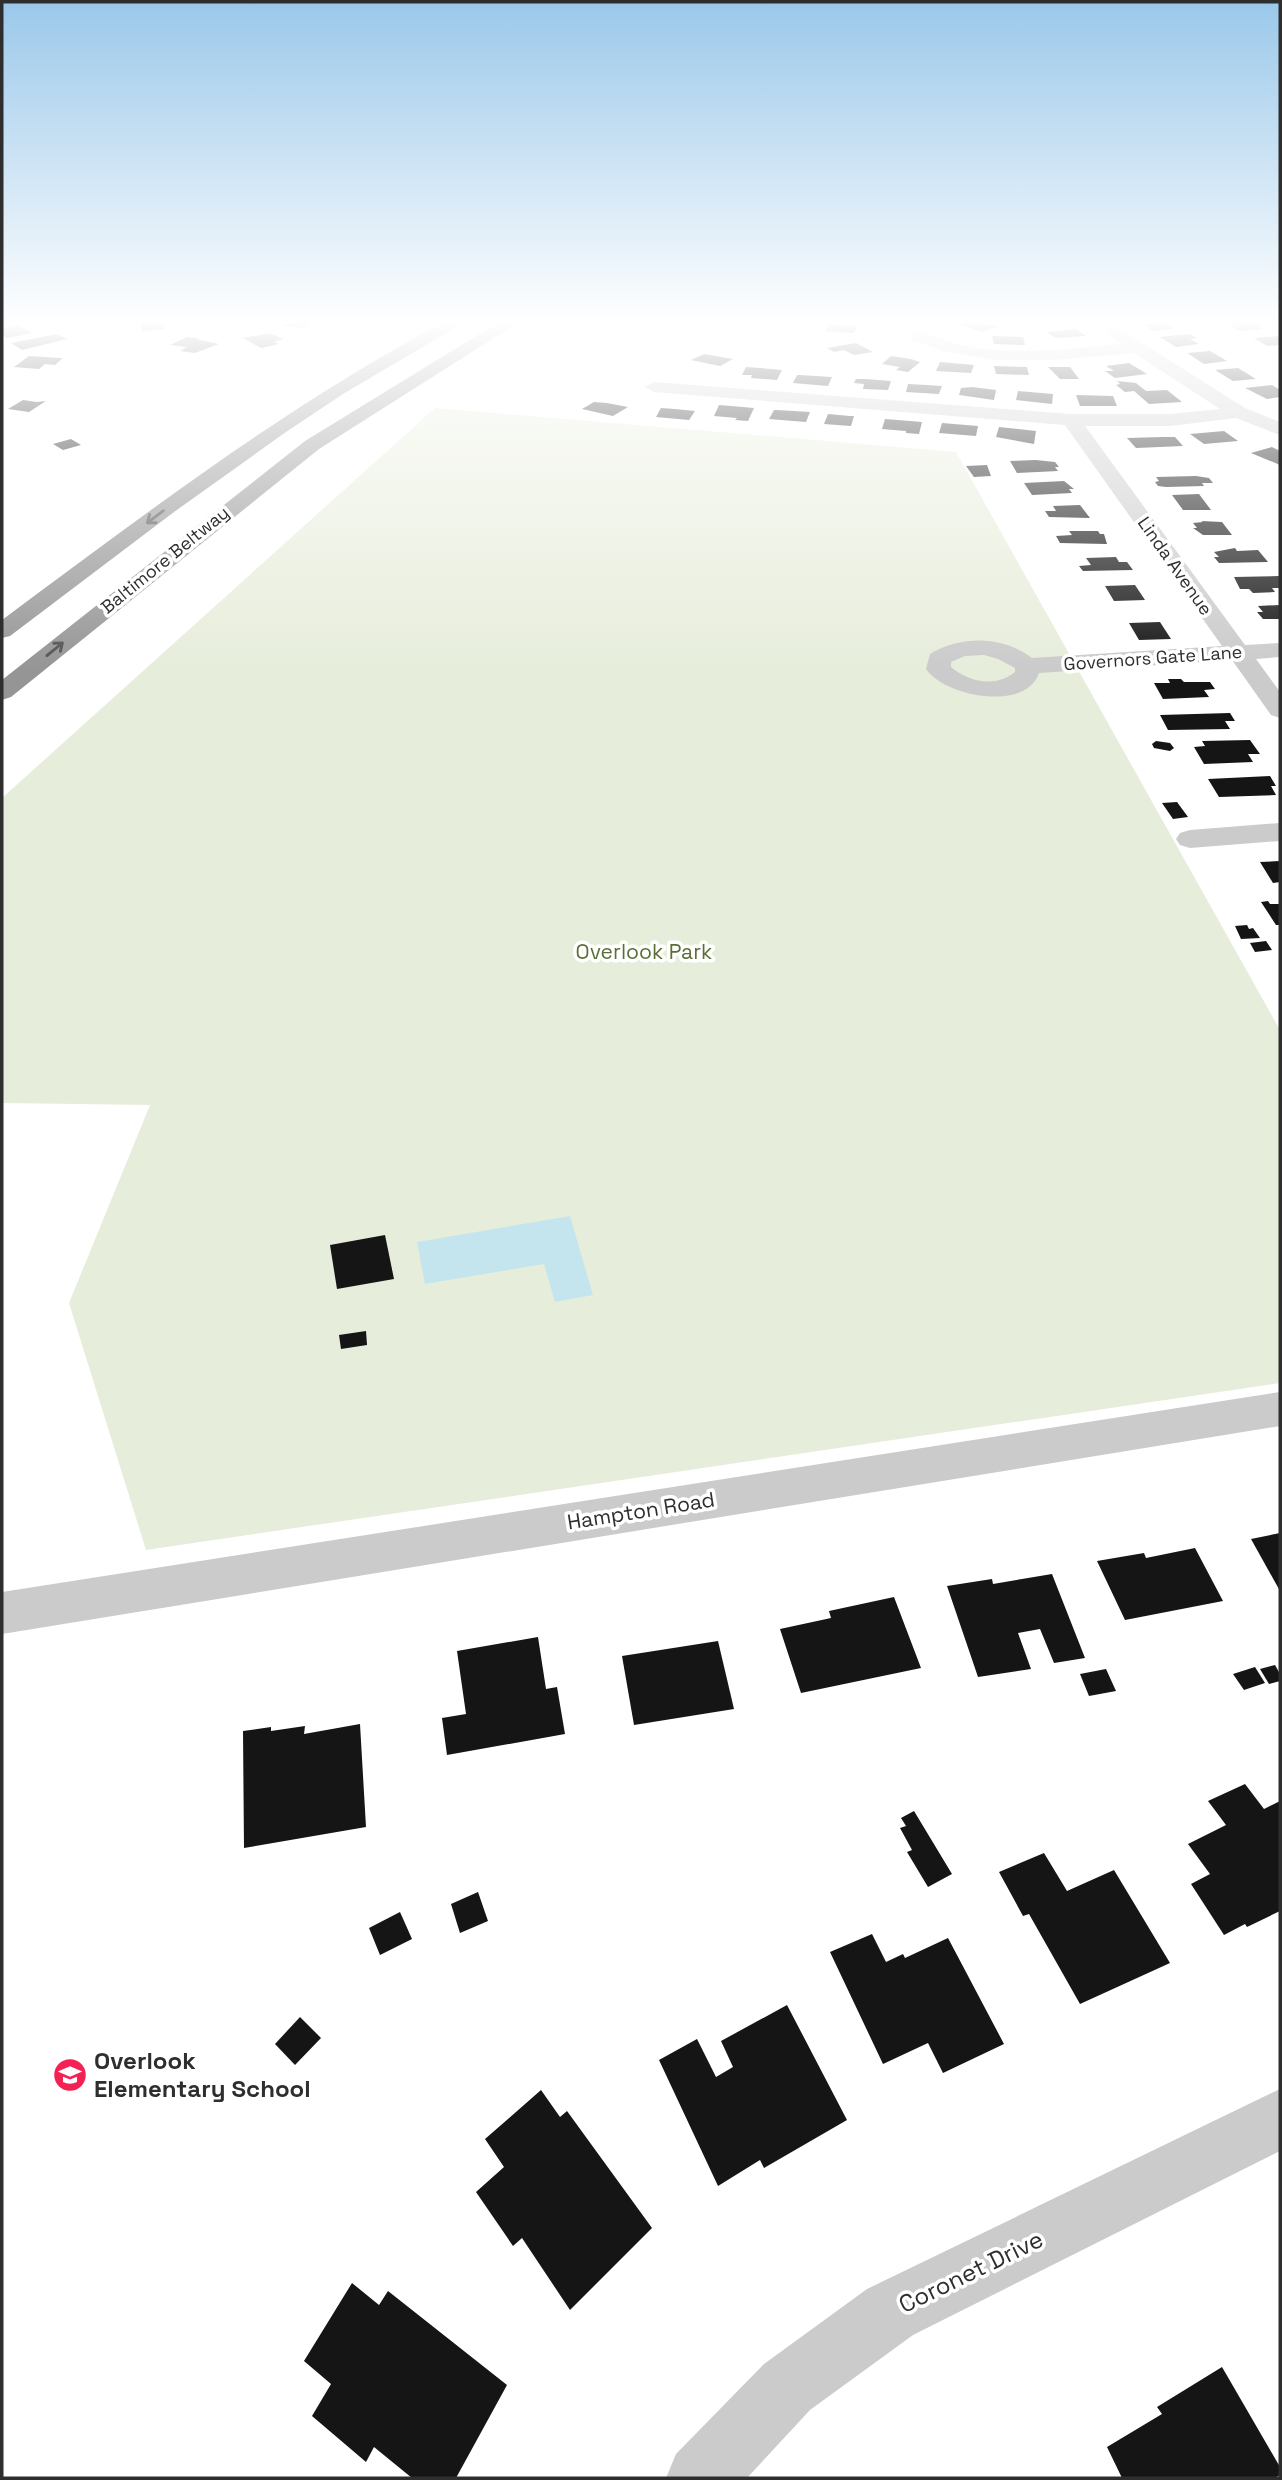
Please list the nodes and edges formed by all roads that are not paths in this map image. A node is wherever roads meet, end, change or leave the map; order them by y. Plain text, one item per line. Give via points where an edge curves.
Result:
1 (264, 438) edge
2 (324, 438) edge
3 (1084, 438) edge
4 (2, 631) edge
5 (1280, 650) edge
6 (1237, 653) junction
7 (1027, 666) dead end
8 (2, 692) edge
9 (1280, 710) edge
10 (1280, 832) edge
11 (1190, 839) dead end
12 (1280, 1409) edge
13 (2, 1613) edge
14 (1280, 2119) edge
15 (700, 2478) edge

1 -> 4 highway, Baltimore Beltway
8 -> 2 highway, Baltimore Beltway
3 - 6 street, Linda Avenue
5 - 6 street, Governors Gate Lane
6 - 7 street, Governors Gate Lane
6 - 9 street, Linda Avenue
10 - 11 street
12 - 13 street, Hampton Road
14 - 15 street, Coronet Drive via 890,2312 787,2387

